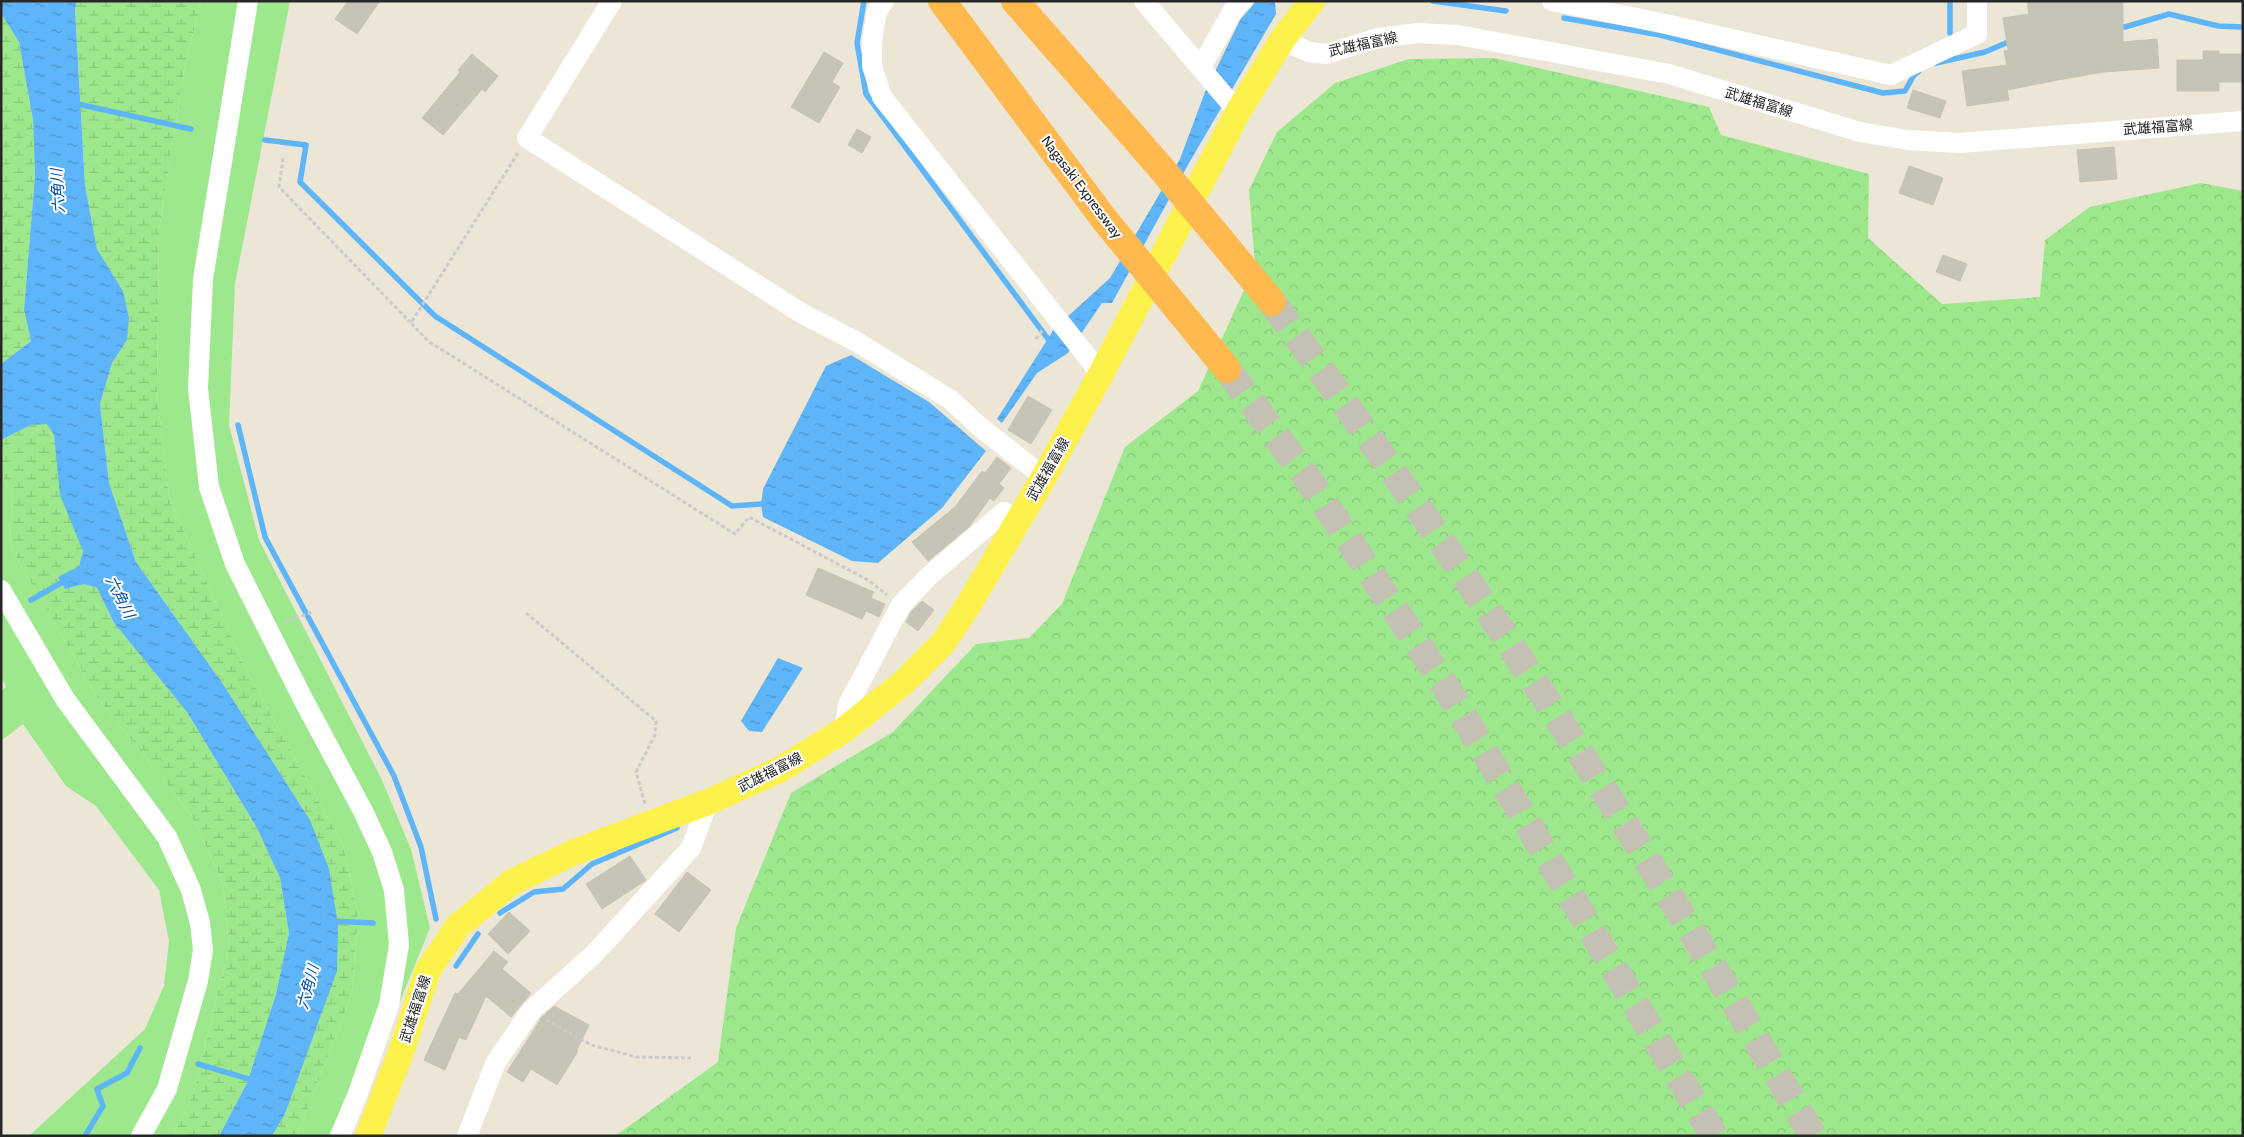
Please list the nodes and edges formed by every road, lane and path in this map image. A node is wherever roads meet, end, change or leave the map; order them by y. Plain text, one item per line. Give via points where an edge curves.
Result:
1 (248, 1) edge
2 (612, 1) edge
3 (884, 1) edge
4 (942, 1) edge
5 (1015, 1) edge
6 (1144, 1) edge
7 (1243, 1) edge
8 (1312, 1) edge
9 (1552, 1) edge
10 (1977, 1) edge
11 (1282, 40) junction
12 (1204, 71) junction
13 (1234, 107) junction
14 (2243, 121) edge
15 (527, 138) junction
16 (283, 158) dead end
17 (1272, 302) tunnel mouth
18 (410, 323) junction
19 (1227, 369) tunnel mouth
20 (1101, 374) junction
21 (1044, 478) junction
22 (1019, 520) junction
23 (1, 590) edge
24 (901, 605) junction
25 (313, 612) dead end
26 (526, 613) dead end
27 (301, 616) dead end
28 (844, 730) junction
29 (708, 802) junction
30 (651, 824) junction
31 (531, 1011) junction
32 (691, 1058) dead end
33 (141, 1136) edge
34 (340, 1136) edge
35 (368, 1136) edge
36 (467, 1136) edge

1 - 34 street via 203,279 198,388 210,487 235,564 363,811 382,852 394,890 399,945 389,1005 358,1096
2 - 15 street
3 - 20 street via 877,11 872,40 872,66 882,97
4 - 19 highway, Nagasaki Expressway via 1104,219
5 - 17 highway
6 - 12 street
7 - 12 street via 1235,7
8 - 11 main road, 武雄福富線
9 - 10 street via 1891,75 1977,34
11 - 13 main road, 武雄福富線
11 - 14 street, 武雄福富線 via 1309,52 1326,54 1378,38 1458,35 1669,74 1860,132 1908,140 1959,142
12 - 13 street
13 - 20 main road, 武雄福富線
15 - 18 path
15 - 21 street via 803,314 857,342 951,400
16 - 18 path via 279,187
18 - 24 path via 428,341 735,534 749,517 868,580
20 - 21 main road, 武雄福富線
21 - 22 main road, 武雄福富線
22 - 24 street via 1004,512 930,575
22 - 28 main road, 武雄福富線 via 943,643 904,682
23 - 33 street via 65,699 167,837 191,890 200,923 203,950 198,981 166,1089
24 - 28 street via 848,705
25 - 27 path
26 - 30 path via 656,721 656,735 636,772
28 - 29 main road, 武雄福富線 via 779,770
29 - 30 main road, 武雄福富線
29 - 31 street via 690,848 594,954
30 - 35 main road, 武雄福富線 via 572,853 512,882 458,926 428,970 400,1055
31 - 32 path via 591,1045 637,1057
31 - 36 street via 496,1062

